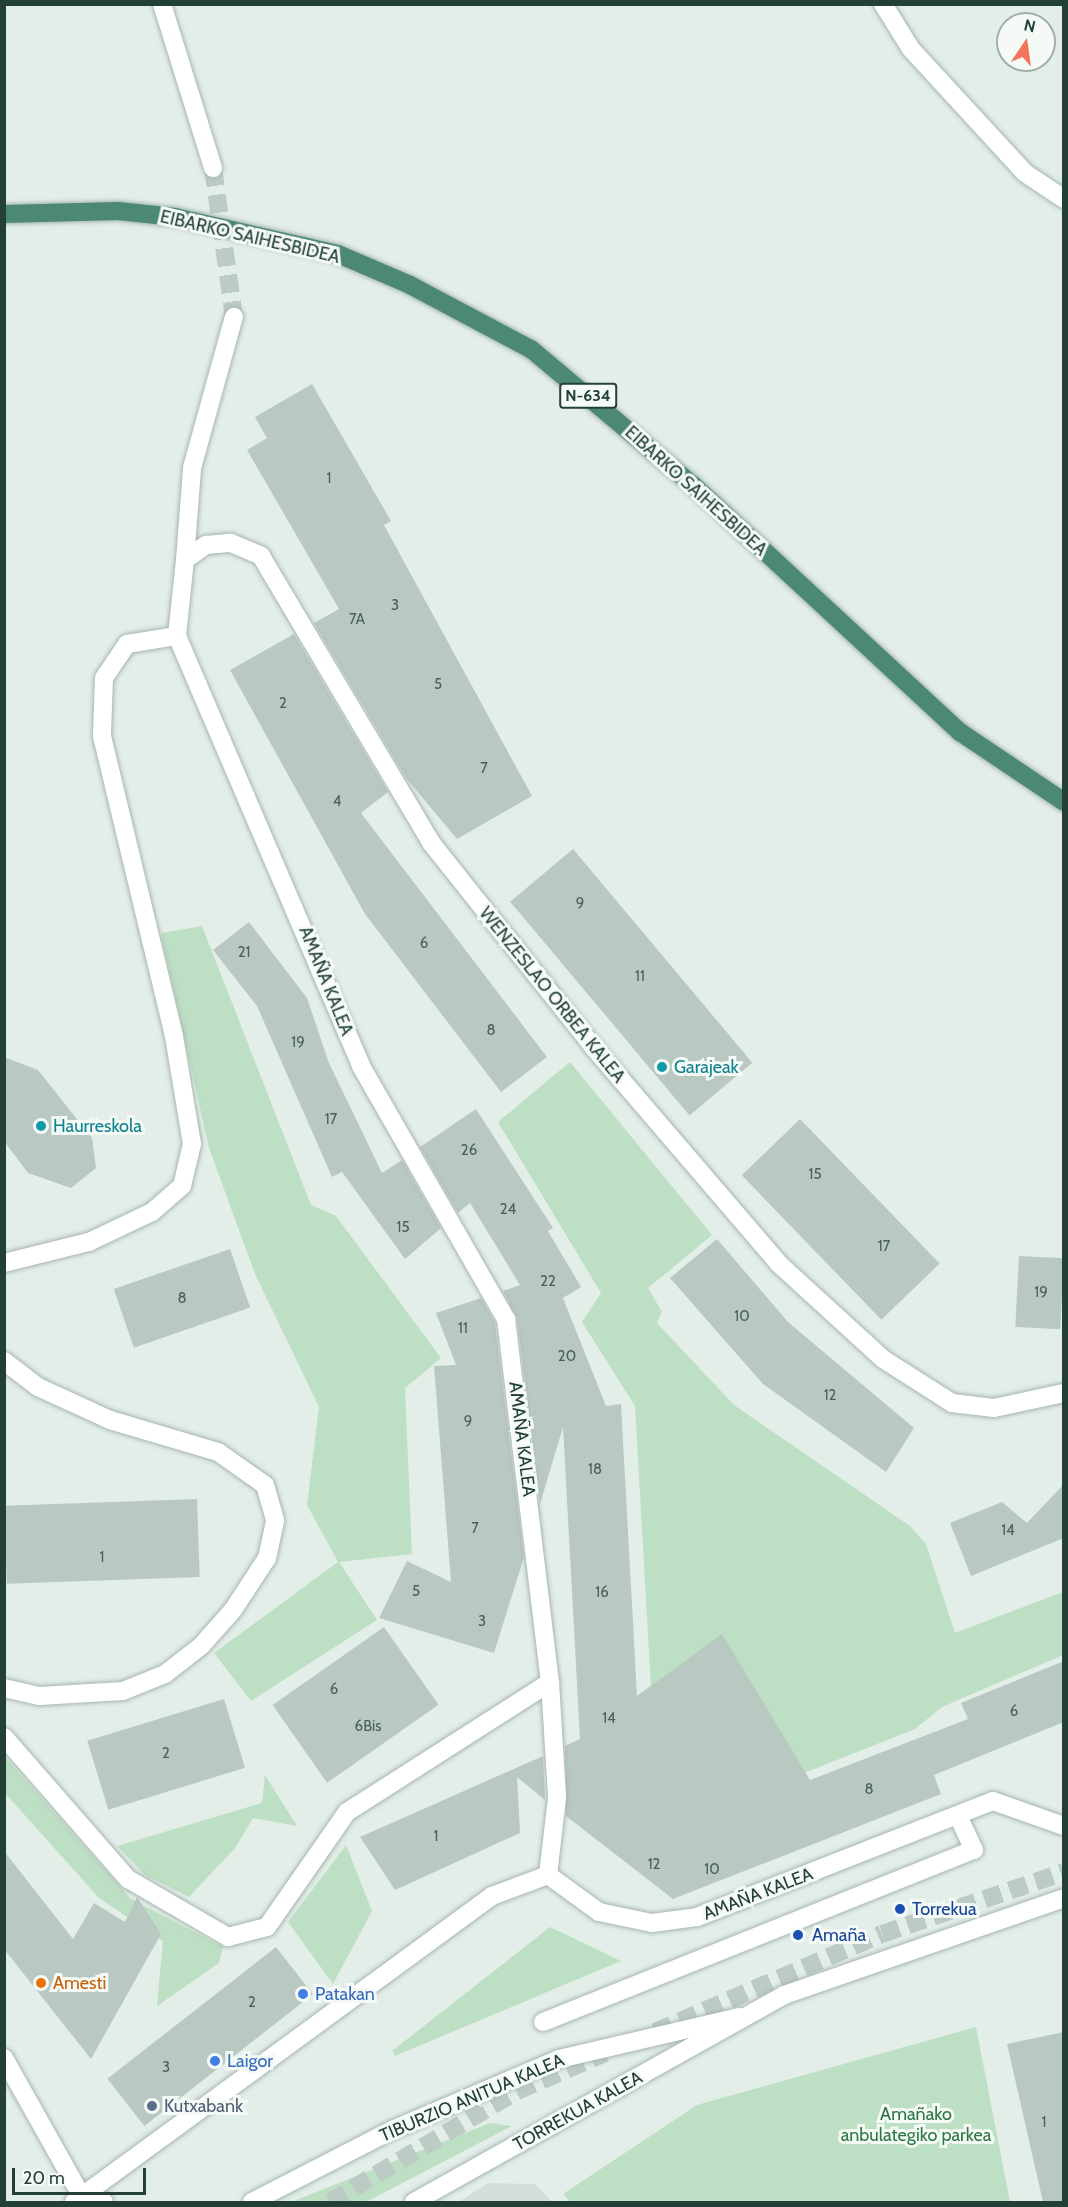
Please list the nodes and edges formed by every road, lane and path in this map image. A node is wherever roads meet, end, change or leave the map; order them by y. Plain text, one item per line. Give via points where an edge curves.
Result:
1 (162, 4) edge
2 (883, 4) edge
3 (213, 168) tunnel mouth
4 (1064, 199) edge
5 (4, 214) edge
6 (234, 317) tunnel mouth
7 (185, 560) junction
8 (177, 636) junction
9 (1064, 802) edge
10 (4, 1263) edge
11 (4, 1361) edge
12 (1064, 1393) edge
13 (550, 1682) junction
14 (4, 1688) edge
15 (4, 1737) edge
16 (958, 1815) junction
17 (1064, 1826) edge
18 (548, 1875) junction
19 (1064, 1898) edge
20 (739, 2017) junction
21 (543, 2022) dead end
22 (4, 2058) edge
23 (77, 2199) edge
24 (104, 2202) edge
25 (252, 2202) edge
26 (414, 2202) edge

1 - 3 street
2 - 4 street via 911,49 1025,173
5 - 9 highway, EIBARKO SAIHESBIDEA / N-634 via 118,211 175,217 338,254 410,285 532,350 693,485 960,732
6 - 7 street via 192,468
7 - 8 street
7 - 12 street, WENZESLAO ORBEA KALEA via 206,545 231,543 273,567 432,844 587,1039 779,1264 883,1359 951,1403 994,1408
8 - 10 street via 128,644 104,678 102,735 174,1036 192,1144 182,1186 152,1212 89,1242
8 - 13 street, AMAÑA KALEA via 361,1066 506,1319
11 - 14 street via 38,1387 110,1420 218,1452 265,1485 275,1521 267,1558 233,1610 201,1646 165,1674 123,1691 39,1696
13 - 15 street via 347,1812 267,1927 228,1937 128,1879
13 - 18 street, AMAÑA KALEA via 557,1798
16 - 17 street, AMAÑA KALEA via 993,1801
16 - 18 street, AMAÑA KALEA via 697,1917 652,1923 599,1912
16 - 21 street via 974,1850
18 - 23 street via 492,1896
19 - 20 street via 784,1995
20 - 25 street, TIBURZIO ANITUA KALEA via 559,2059 392,2130
20 - 26 street, TORREKUA KALEA
22 - 23 street
23 - 24 street

